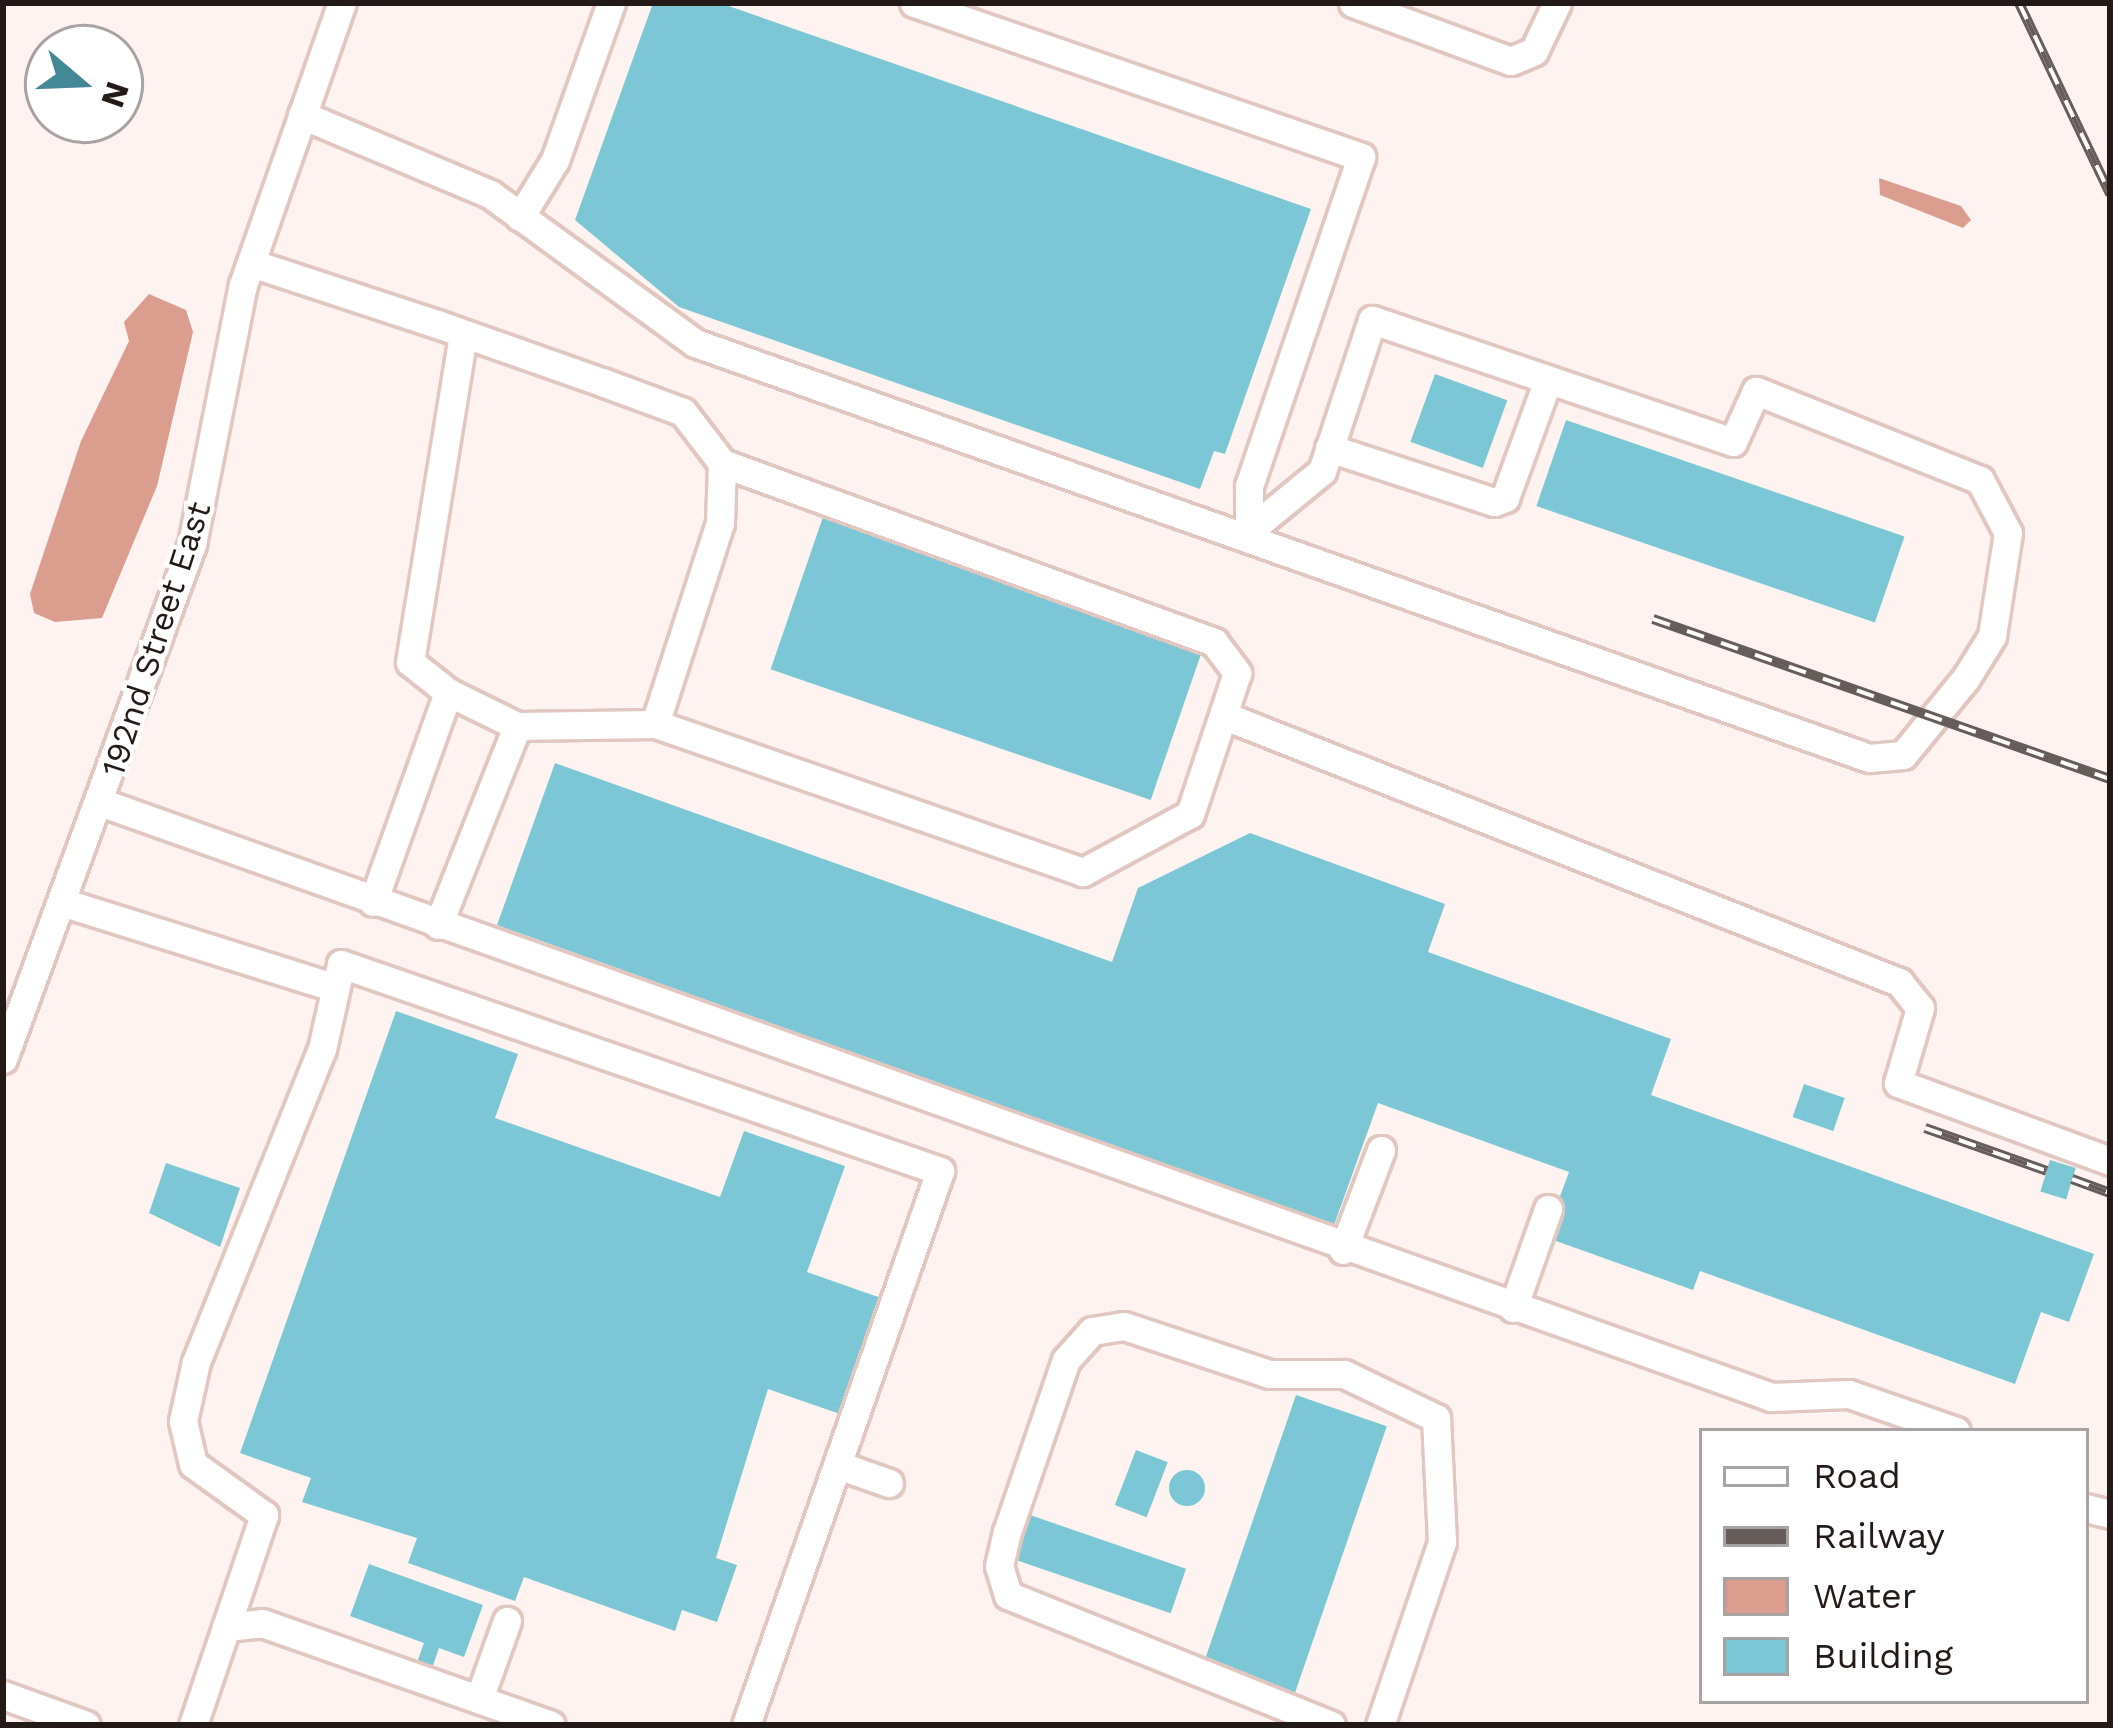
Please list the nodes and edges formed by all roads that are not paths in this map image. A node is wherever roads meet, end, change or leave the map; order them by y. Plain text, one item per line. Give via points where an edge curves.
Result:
1 (342, 3) edge
2 (610, 3) edge
3 (914, 3) edge
4 (1353, 3) edge
5 (1557, 3) edge
6 (302, 115) junction
7 (520, 217) junction
8 (251, 263) junction
9 (463, 334) junction
10 (1548, 380) junction
11 (1329, 448) junction
12 (722, 463) junction
13 (1249, 531) junction
14 (448, 692) junction
15 (1225, 716) junction
16 (655, 724) junction
17 (517, 725) junction
18 (104, 803) junction
19 (374, 902) junction
20 (68, 904) junction
21 (438, 926) junction
22 (333, 987) junction
23 (3, 1059) edge
24 (1382, 1150) dead end
25 (2110, 1161) edge
26 (1548, 1209) dead end
27 (1343, 1250) junction
28 (1513, 1308) junction
29 (1947, 1428) edge
30 (838, 1465) junction
31 (889, 1483) dead end
32 (507, 1621) dead end
33 (226, 1627) junction
34 (3, 1695) edge
35 (479, 1699) junction
36 (86, 1725) edge
37 (193, 1725) edge
38 (551, 1725) edge
39 (746, 1725) edge
40 (1331, 1725) edge
41 (1380, 1725) edge

1 - 6 street, 192nd Street East
2 - 7 street via 555,160
3 - 13 street via 1361,157 1249,486
4 - 5 street via 1511,62 1534,50
6 - 7 street via 414,156
6 - 8 street, 192nd Street East
7 - 13 street via 695,343
8 - 9 street
8 - 18 street, 192nd Street East via 192,544
9 - 12 street via 683,412
9 - 14 street via 410,662
10 - 11 street via 1505,498 1494,502
10 - 11 street via 1372,320
10 - 13 street via 1732,442 1756,391 1980,480 2008,533 1992,636 1914,744 1869,758 1400,598
11 - 13 street via 1322,471
12 - 15 street via 1202,636 1237,674
12 - 16 street via 720,523
14 - 17 street
14 - 19 street
15 - 16 street via 1190,814 1083,872
15 - 25 street via 1899,982 1920,1008 1898,1083
16 - 17 street
17 - 21 street
18 - 19 street
18 - 20 street, 192nd Street East
19 - 21 street
20 - 22 street
20 - 23 street, 192nd Street East
21 - 27 street
22 - 30 street via 341,964 420,987 940,1171
22 - 33 street via 322,1048 196,1362 183,1421 193,1464 264,1516
24 - 27 street
26 - 28 street
27 - 28 street
28 - 29 street via 1771,1397 1849,1394
30 - 31 street
30 - 39 street
32 - 35 street
33 - 35 street via 262,1623
33 - 37 street
34 - 36 street
35 - 38 street
40 - 41 street via 1009,1595 999,1566 1007,1532 1066,1360 1092,1330 1124,1326 1269,1375 1344,1374 1436,1418 1442,1542

